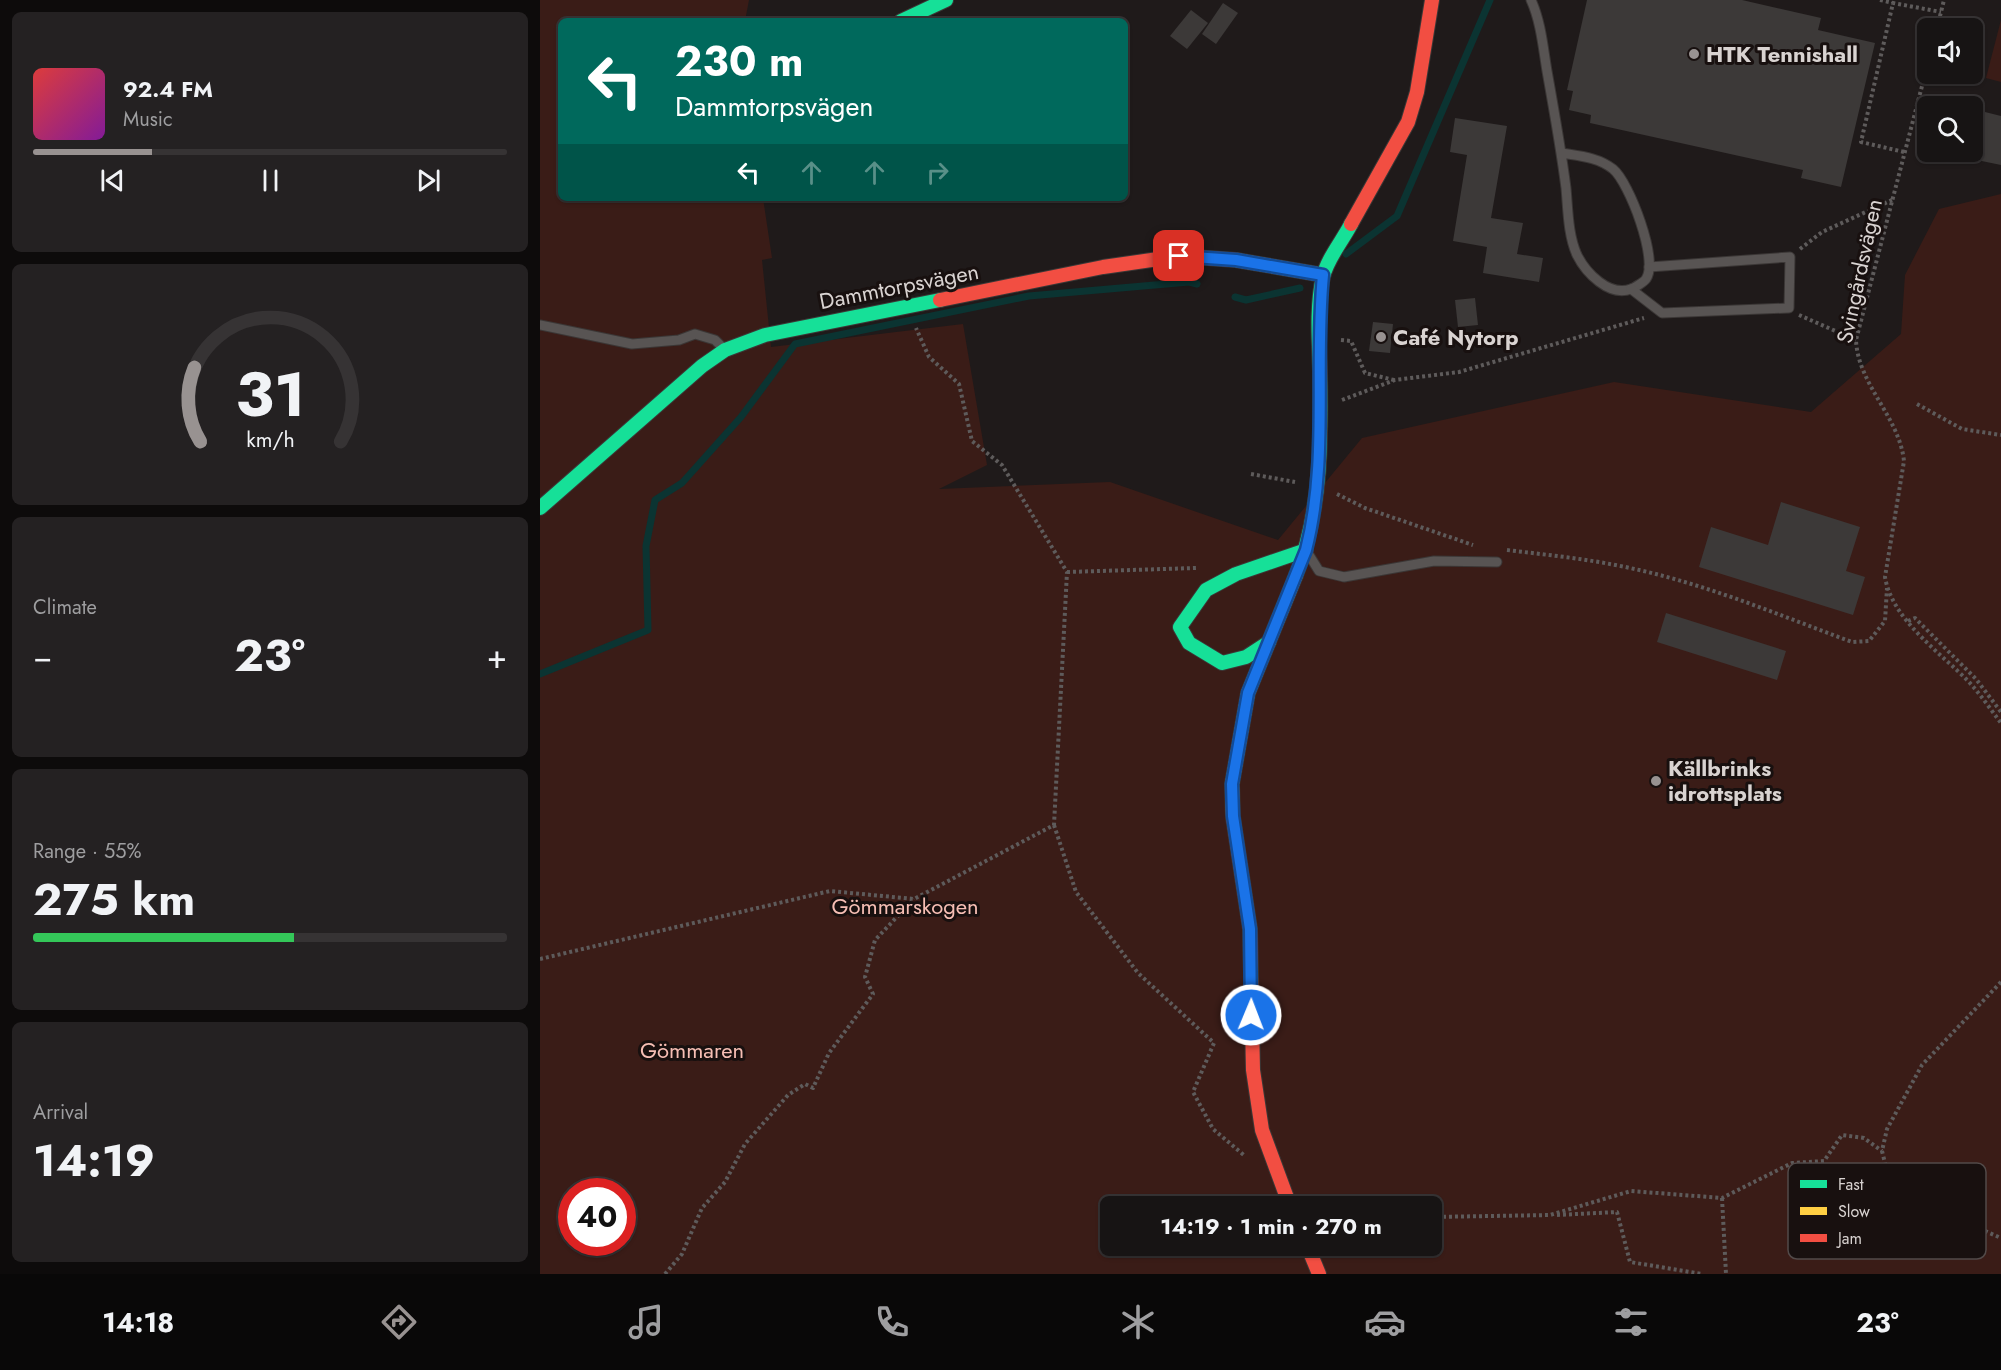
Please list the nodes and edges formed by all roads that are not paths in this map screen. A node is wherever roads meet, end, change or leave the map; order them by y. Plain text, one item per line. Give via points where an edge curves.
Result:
1 (946, 0) edge
2 (1432, 0) edge
3 (1531, 0) edge
4 (907, 18) edge
5 (1561, 153) junction
6 (1649, 267) junction
7 (1323, 275) junction
8 (1631, 289) junction
9 (540, 325) edge
10 (725, 350) junction
11 (540, 508) edge
12 (1306, 550) junction
13 (1497, 562) dead end
14 (1269, 642) junction
15 (1286, 1196) edge
16 (1312, 1256) edge
17 (1319, 1274) edge

1 - 4 street
2 - 7 street via 1417,92 1408,122
3 - 5 lane via 1540,26
5 - 6 lane via 1601,161 1614,170 1630,195 1648,251
5 - 8 lane via 1577,255 1606,286
6 - 8 lane via 1646,279
6 - 8 lane via 1790,257 1789,308 1662,313
7 - 10 street, Dammtorpsvägen via 1236,260 1179,256 1103,267 765,335
7 - 12 street via 1319,338 1322,436
9 - 10 lane via 632,344 679,340 695,334 715,340
10 - 11 street, Dammtorpsvägen
12 - 13 lane via 1319,571 1344,577 1434,561
12 - 14 street
12 - 14 street via 1206,590 1180,627 1190,643 1222,663 1246,657
14 - 15 street via 1248,693 1232,784 1233,816 1250,929 1253,1070 1262,1130
16 - 17 street

